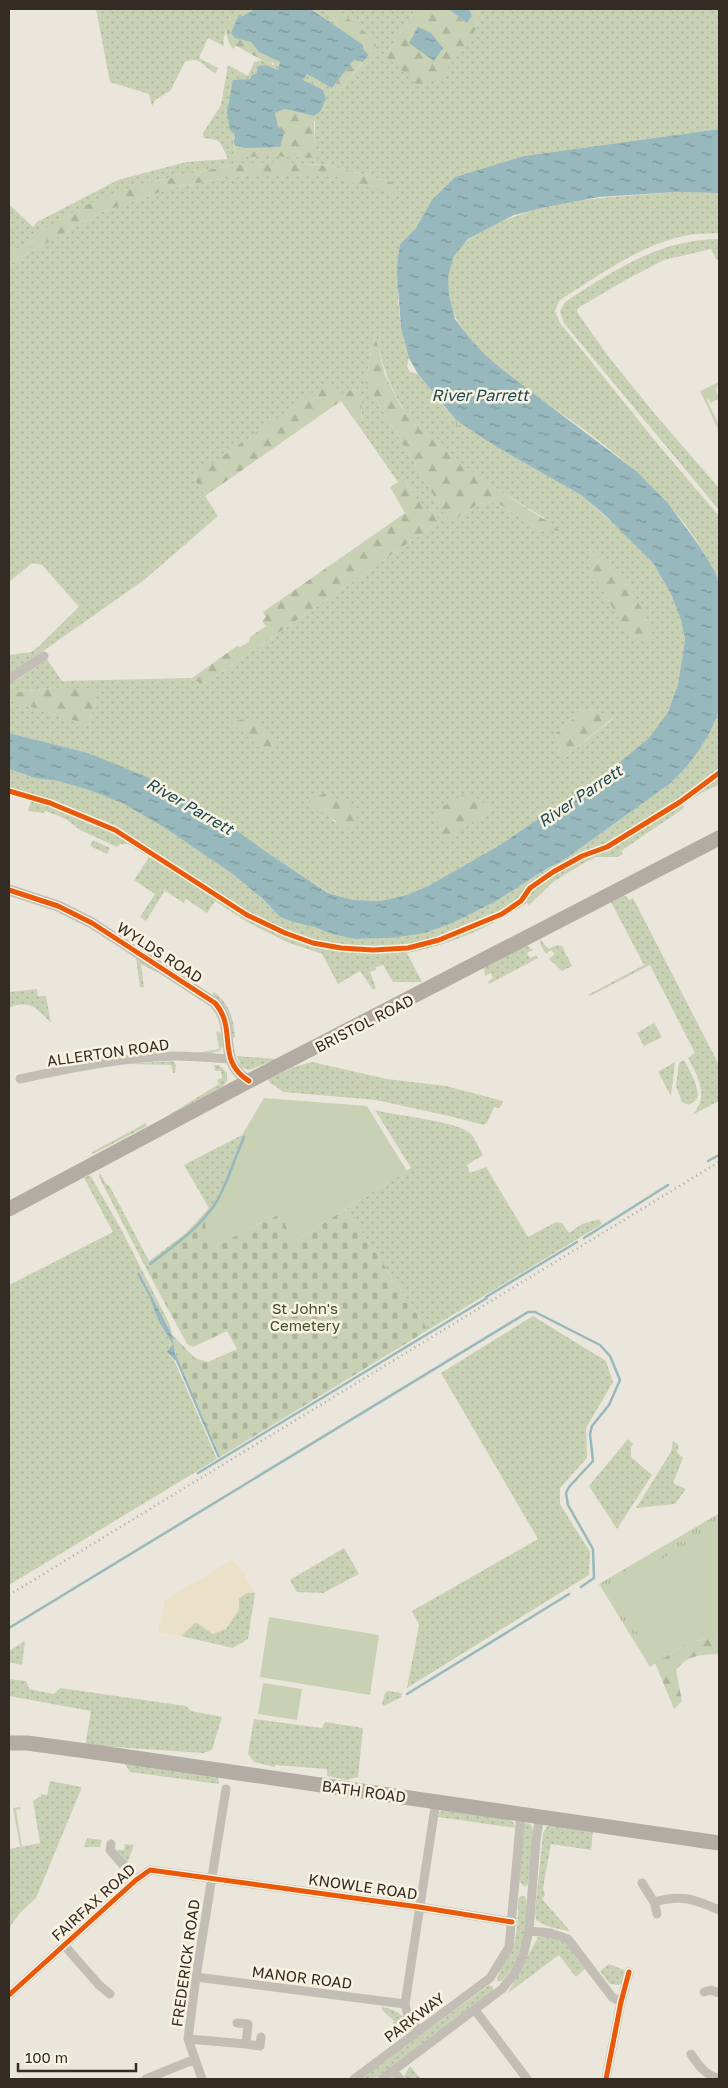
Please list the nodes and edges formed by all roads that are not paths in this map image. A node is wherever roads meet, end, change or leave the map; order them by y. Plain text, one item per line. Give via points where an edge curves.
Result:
1 (44, 656) dead end
2 (9, 679) edge
3 (719, 838) edge
4 (9, 890) edge
5 (230, 1059) junction
6 (20, 1079) dead end
7 (249, 1081) junction
8 (9, 1209) edge
9 (9, 1743) edge
10 (226, 1789) dead end
11 (436, 1801) junction
12 (521, 1814) junction
13 (540, 1816) junction
14 (719, 1843) edge
15 (111, 1844) dead end
16 (211, 1877) junction
17 (136, 1880) junction
18 (642, 1883) dead end
19 (514, 1890) junction
20 (532, 1892) junction
21 (654, 1902) junction
22 (420, 1907) junction
23 (719, 1908) edge
24 (658, 1914) dead end
25 (512, 1922) junction
26 (529, 1931) junction
27 (64, 1945) junction
28 (629, 1972) dead end
29 (196, 1977) junction
30 (490, 1978) junction
31 (502, 1989) junction
32 (110, 1994) dead end
33 (9, 1995) edge
34 (621, 2002) junction
35 (405, 2004) junction
36 (475, 2010) junction
37 (237, 2023) dead end
38 (419, 2031) junction
39 (188, 2039) junction
40 (246, 2044) junction
41 (260, 2046) dead end
42 (691, 2054) dead end
43 (195, 2059) junction
44 (393, 2071) junction
45 (719, 2078) edge
46 (146, 2079) edge
47 (202, 2079) edge
48 (355, 2079) edge
49 (382, 2079) edge
50 (400, 2079) edge
51 (527, 2079) edge
52 (606, 2079) edge

1 - 2 street
3 - 7 main road, BRISTOL ROAD
4 - 5 street, WYLDS ROAD via 58,906 92,922 215,1003 224,1014
5 - 6 street, ALLERTON ROAD via 157,1057
5 - 7 street via 237,1073
7 - 8 main road, BRISTOL ROAD
9 - 11 main road, BATH ROAD via 94,1752
10 - 16 street, FREDERICK ROAD
11 - 12 main road, BATH ROAD
11 - 22 street
12 - 13 main road, BATH ROAD
12 - 19 street, PARKWAY
13 - 14 main road, BATH ROAD
13 - 20 street, PARKWAY
15 - 17 street via 110,1850
16 - 17 street, FAIRFAX ROAD via 154,1870 146,1871
16 - 22 street, KNOWLE ROAD
16 - 29 street, FREDERICK ROAD
17 - 27 street, FAIRFAX ROAD
18 - 21 street
19 - 20 street
19 - 25 street, PARKWAY
20 - 26 street, PARKWAY
21 - 23 street via 678,1897
21 - 24 street
22 - 25 street, KNOWLE ROAD
22 - 35 street
25 - 30 street, PARKWAY via 509,1947
26 - 31 street, PARKWAY via 523,1956
26 - 34 street via 568,1939 612,1997
27 - 32 street
27 - 33 street, FAIRFAX ROAD
28 - 34 street
29 - 35 street, MANOR ROAD
29 - 39 street, FREDERICK ROAD
30 - 31 street
30 - 38 street, PARKWAY
31 - 36 street, PARKWAY
34 - 52 street
35 - 38 street via 408,2016
36 - 44 street, PARKWAY
36 - 51 street
37 - 40 street via 248,2024
38 - 48 street, PARKWAY
39 - 40 street
39 - 43 street, FREDERICK ROAD
40 - 41 street
42 - 45 street via 712,2077
43 - 46 street
43 - 47 street, FREDERICK ROAD
44 - 49 street, PARKWAY
44 - 50 street

